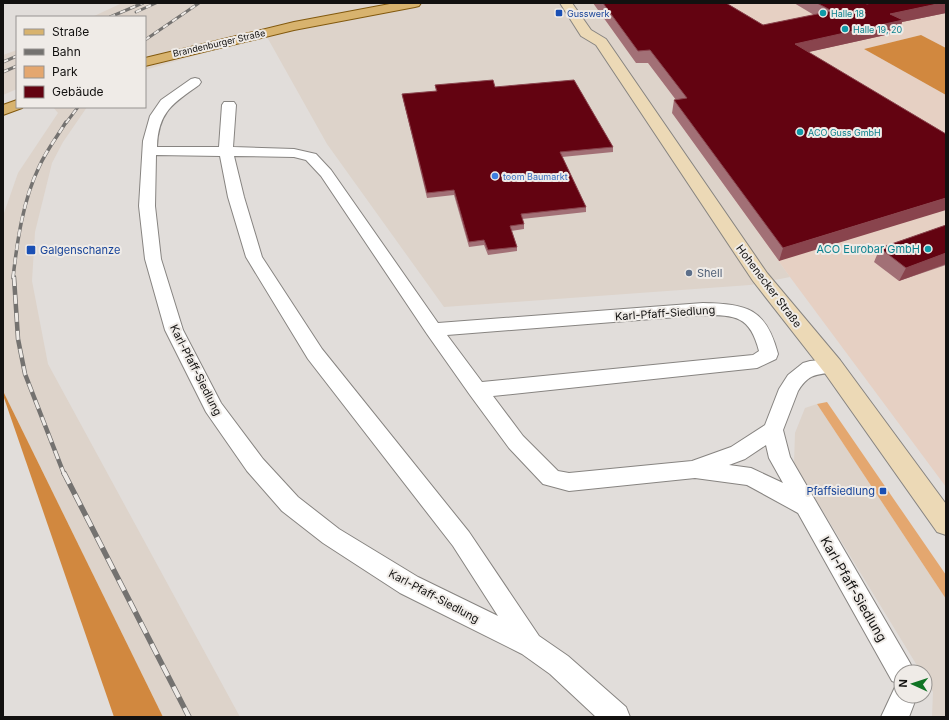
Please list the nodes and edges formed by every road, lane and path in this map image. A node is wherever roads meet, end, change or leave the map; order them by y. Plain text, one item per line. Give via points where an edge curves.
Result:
1 (380, 3) edge
2 (415, 3) edge
3 (566, 3) edge
4 (579, 3) edge
5 (294, 26) junction
6 (601, 42) junction
7 (146, 62) edge
8 (195, 82) dead end
9 (16, 105) edge
10 (229, 105) dead end
11 (3, 110) edge
12 (149, 151) junction
13 (226, 151) junction
14 (433, 330) junction
15 (832, 366) junction
16 (477, 390) junction
17 (773, 430) junction
18 (693, 470) junction
19 (806, 506) junction
20 (946, 524) edge
21 (530, 645) junction
22 (896, 664) edge
23 (901, 704) edge
24 (616, 717) edge
25 (895, 717) edge

1 - 5 main road, Brandenburger Straße
2 - 5 main road, Brandenburger Straße
3 - 6 main road, Hohenecker Straße via 586,33
4 - 6 main road, Hohenecker Straße via 600,32
5 - 7 main road, Brandenburger Straße
6 - 15 main road, Hohenecker Straße via 760,277
8 - 12 street, Karl-Pfaff-Siedlung via 166,103 157,116
9 - 11 main road
10 - 13 street, Karl-Pfaff-Siedlung
12 - 13 street
12 - 21 street, Karl-Pfaff-Siedlung via 148,206 153,259 174,330 213,407 255,465 290,504 331,536 409,585
13 - 14 street via 294,153 311,157 326,173
13 - 21 street, Karl-Pfaff-Siedlung via 236,197 254,257 315,354 461,539
14 - 16 street
14 - 16 street, Karl-Pfaff-Siedlung via 726,309 743,312 754,321 766,340 769,354 757,361
15 - 17 street via 810,368 795,380
15 - 20 main road, Hohenecker Straße
16 - 18 street via 516,442 551,478 569,482
17 - 18 street via 738,454
17 - 19 street, Karl-Pfaff-Siedlung via 780,458
18 - 19 street via 751,477
19 - 22 street, Karl-Pfaff-Siedlung
21 - 24 street, Karl-Pfaff-Siedlung via 559,665
23 - 25 street

